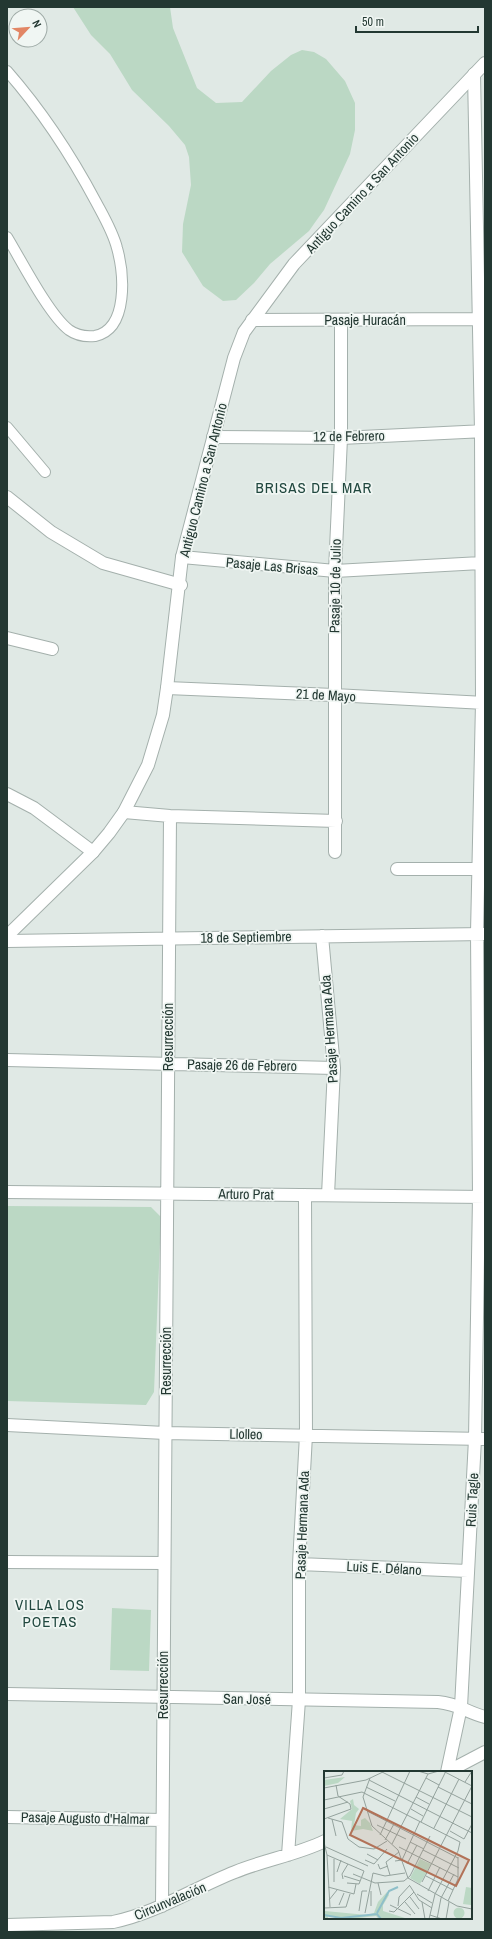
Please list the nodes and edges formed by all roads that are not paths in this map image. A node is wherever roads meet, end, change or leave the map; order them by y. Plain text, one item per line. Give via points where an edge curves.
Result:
1 (485, 63) edge
2 (7, 71) edge
3 (474, 74) junction
4 (7, 236) edge
5 (478, 319) junction
6 (252, 320) junction
7 (341, 320) junction
8 (7, 427) edge
9 (483, 431) edge
10 (213, 437) junction
11 (341, 438) junction
12 (45, 472) dead end
13 (7, 497) edge
14 (182, 557) junction
15 (481, 563) junction
16 (335, 571) junction
17 (181, 585) junction
18 (7, 638) edge
19 (52, 649) dead end
20 (167, 688) junction
21 (334, 695) junction
22 (484, 703) edge
23 (7, 794) edge
24 (124, 812) junction
25 (170, 816) junction
26 (336, 821) junction
27 (93, 852) junction
28 (335, 852) dead end
29 (397, 869) dead end
30 (479, 869) junction
31 (481, 934) edge
32 (7, 936) edge
33 (322, 936) junction
34 (169, 938) junction
35 (7, 941) edge
36 (7, 1060) edge
37 (168, 1064) junction
38 (334, 1068) junction
39 (7, 1192) edge
40 (167, 1194) junction
41 (304, 1195) junction
42 (328, 1195) junction
43 (482, 1197) edge
44 (7, 1425) edge
45 (165, 1433) junction
46 (306, 1435) junction
47 (480, 1439) edge
48 (7, 1562) edge
49 (164, 1563) junction
50 (299, 1564) junction
51 (468, 1571) junction
52 (7, 1694) edge
53 (163, 1698) junction
54 (299, 1700) junction
55 (461, 1706) junction
56 (485, 1717) edge
57 (485, 1752) edge
58 (447, 1771) edge
59 (449, 1771) edge
60 (7, 1817) edge
61 (162, 1820) junction
62 (324, 1841) edge
63 (288, 1855) junction
64 (162, 1906) junction
65 (7, 1925) edge

1 - 3 street, Antiguo Camino a San Antonio
2 - 4 lane via 67,150 117,247 122,276 119,314 110,327 104,332 89,336 82,336 68,329 56,318
3 - 5 street, Ruis Tagle
3 - 6 street, Antiguo Camino a San Antonio via 294,264
5 - 7 street, Pasaje Huracán
5 - 9 street, Ruis Tagle
6 - 7 street, Pasaje Huracán
6 - 10 street, Antiguo Camino a San Antonio via 244,332 234,358
7 - 11 street, Pasaje 10 de Julio
8 - 12 lane
9 - 11 street, 12 de Febrero
9 - 15 street, Ruis Tagle
10 - 11 street, 12 de Febrero
10 - 14 street, Antiguo Camino a San Antonio
11 - 16 street, Pasaje 10 de Julio
13 - 17 street via 51,532 103,563
14 - 16 street, Pasaje Las Brisas
14 - 17 street, Antiguo Camino a San Antonio
15 - 16 street, Pasaje Las Brisas
15 - 22 street, Ruis Tagle
16 - 21 street, Pasaje 10 de Julio
17 - 20 street, Antiguo Camino a San Antonio
18 - 19 street
20 - 21 street, 21 de Mayo
20 - 24 street, Antiguo Camino a San Antonio via 161,721 148,765
21 - 22 street, 21 de Mayo
21 - 26 street, Pasaje 10 de Julio
22 - 30 street, Ruis Tagle
23 - 27 street via 34,808
24 - 25 street
24 - 27 street, Antiguo Camino a San Antonio
25 - 26 street
25 - 34 street, Resurrección
26 - 28 street, Pasaje 10 de Julio
27 - 32 street, Antiguo Camino a San Antonio
29 - 30 street
30 - 31 street, Ruis Tagle
31 - 33 street, 18 de Septiembre
31 - 43 street, Ruis Tagle
33 - 34 street, 18 de Septiembre
33 - 38 street, Pasaje Hermana Ada
34 - 35 street, 18 de Septiembre
34 - 37 street, Resurrección
36 - 37 street, Pasaje 26 de Febrero
37 - 38 street, Pasaje 26 de Febrero
37 - 40 street, Resurrección
38 - 42 street, Pasaje Hermana Ada
39 - 40 street, Arturo Prat
40 - 41 street, Arturo Prat
40 - 45 street, Resurrección
41 - 42 street, Arturo Prat
41 - 46 street, Pasaje Hermana Ada
42 - 43 street, Arturo Prat
43 - 47 street, Ruis Tagle
44 - 45 street, Llolleo
45 - 46 street, Llolleo
45 - 49 street, Resurrección
46 - 47 street, Llolleo
46 - 50 street, Pasaje Hermana Ada
47 - 51 street, Ruis Tagle
48 - 49 street
49 - 53 street, Resurrección
50 - 51 street, Luis E. Délano
50 - 54 street, Pasaje Hermana Ada
51 - 55 street, Ruis Tagle
52 - 53 street, San José
53 - 54 street, San José
53 - 61 street, Resurrección
54 - 55 street, San José via 438,1702
54 - 63 street, Pasaje Hermana Ada
55 - 56 street, San José
55 - 58 street, Ruis Tagle
57 - 59 street
60 - 61 street, Pasaje Augusto d'Halmar
61 - 64 street, Resurrección
62 - 63 street, Circunvalación
63 - 64 street, Circunvalación via 235,1872
64 - 65 street, Circunvalación via 129,1919 113,1922

